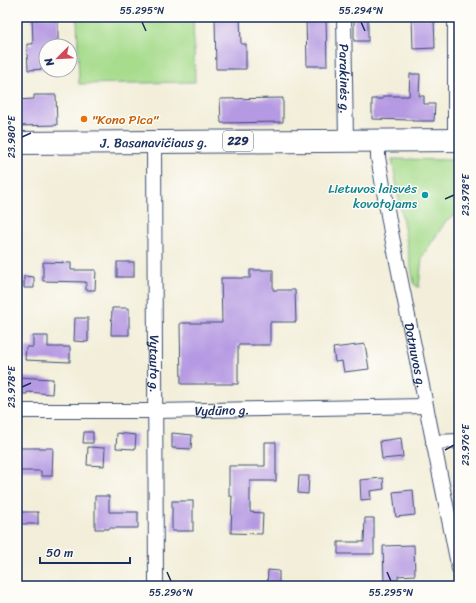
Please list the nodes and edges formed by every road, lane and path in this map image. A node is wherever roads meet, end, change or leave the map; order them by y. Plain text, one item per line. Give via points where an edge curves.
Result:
1 (344, 17) edge
2 (455, 17) edge
3 (346, 140) junction
4 (378, 140) junction
5 (457, 140) edge
6 (154, 141) junction
7 (17, 143) edge
8 (426, 406) junction
9 (17, 411) edge
10 (156, 411) junction
11 (459, 441) edge
12 (434, 442) junction
13 (459, 569) edge
14 (156, 586) edge

1 - 3 street, Parakinės g.
2 - 5 street
3 - 4 main road, J. Basanavičiaus g. / 229
3 - 6 main road, J. Basanavičiaus g. / 229
4 - 5 main road, J. Basanavičiaus g. / 229
4 - 8 street, Dotnuvos g. via 378,157 391,232
6 - 7 main road, J. Basanavičiaus g. / 229
6 - 10 street, Vytauto g.
8 - 10 street, Vydūno g.
8 - 12 street, Dotnuvos g.
9 - 10 street, Vydūno g.
10 - 14 street, Vytauto g.
11 - 12 street
12 - 13 street, Dotnuvos g.

